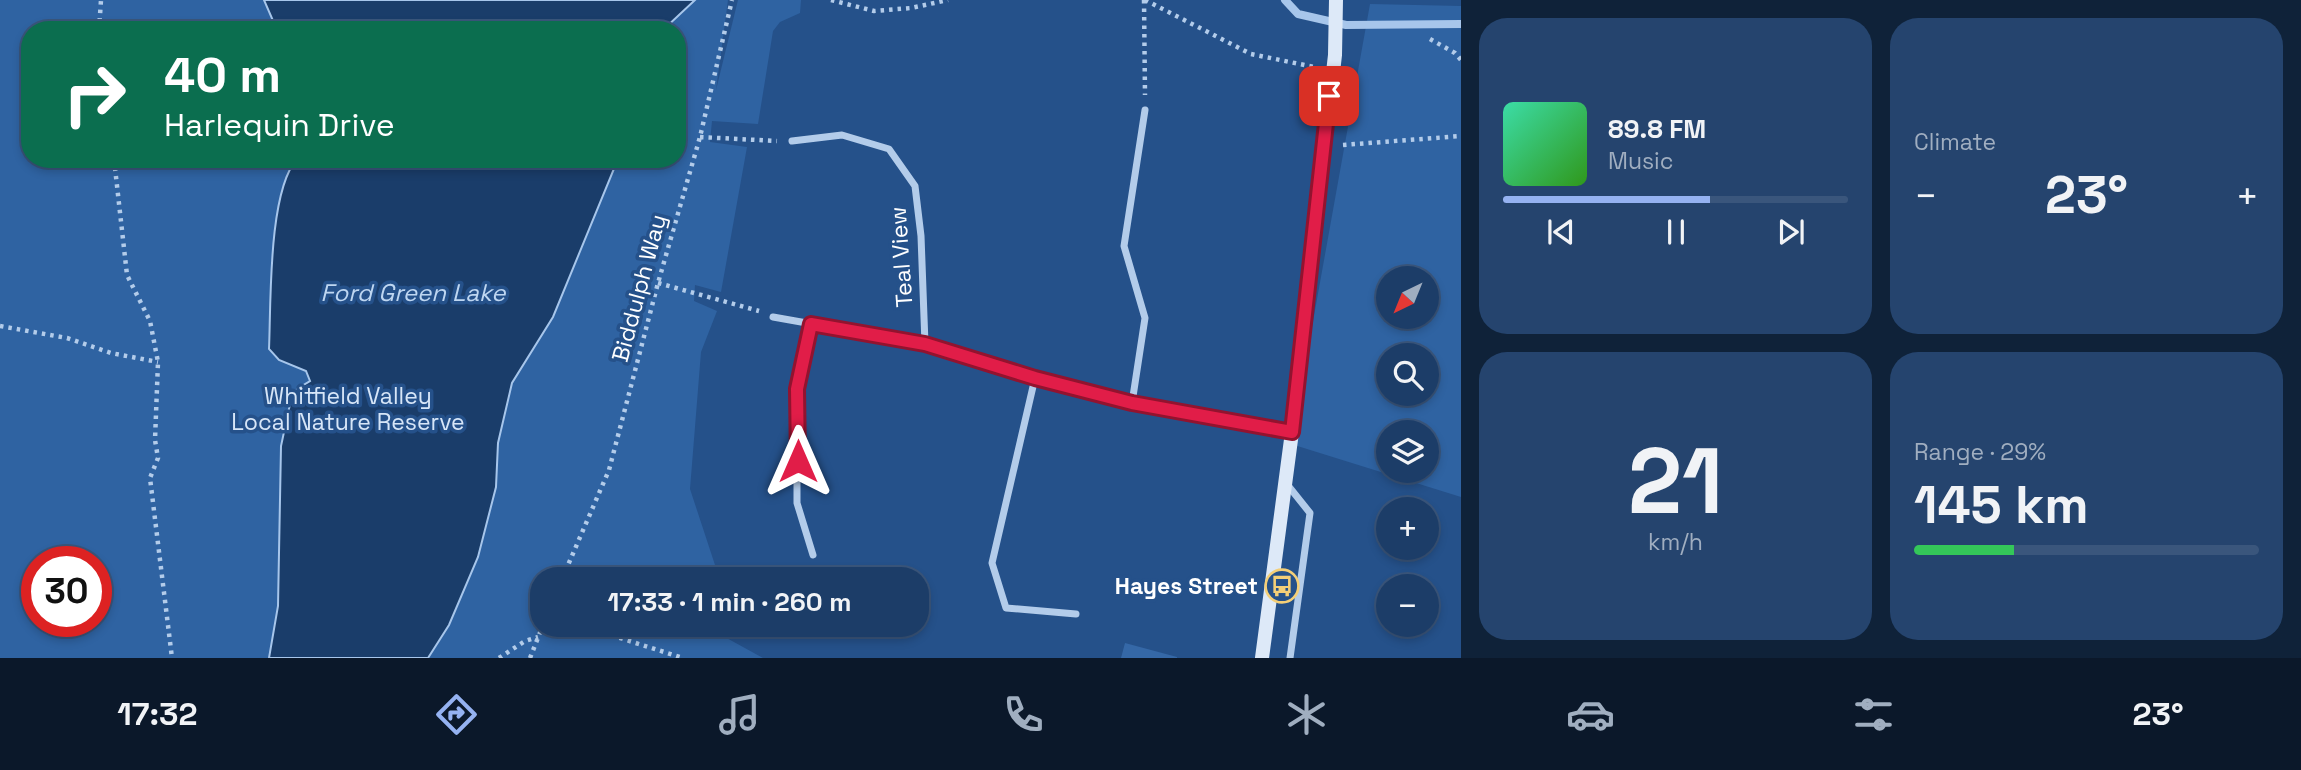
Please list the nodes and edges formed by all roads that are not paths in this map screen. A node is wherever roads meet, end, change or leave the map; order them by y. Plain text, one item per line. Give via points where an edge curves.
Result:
1 (1336, 6) edge
2 (1145, 110) road end
3 (792, 141) road end
4 (773, 317) road end
5 (811, 324) junction
6 (925, 344) junction
7 (1035, 378) junction
8 (1132, 403) junction
9 (1292, 432) junction
10 (1286, 482) junction
11 (813, 555) dead end
12 (1076, 614) dead end
13 (1262, 658) edge
14 (1290, 658) edge

1 - 9 street
2 - 8 street via 1124,246 1145,318
3 - 6 street, Teal View via 842,135 889,149 915,186 922,236
4 - 5 street
5 - 6 street
5 - 11 street via 797,389 797,503
6 - 7 street
7 - 8 street
7 - 12 street via 992,563 1006,608
8 - 9 street
9 - 10 street
10 - 13 street
10 - 14 street via 1310,513

